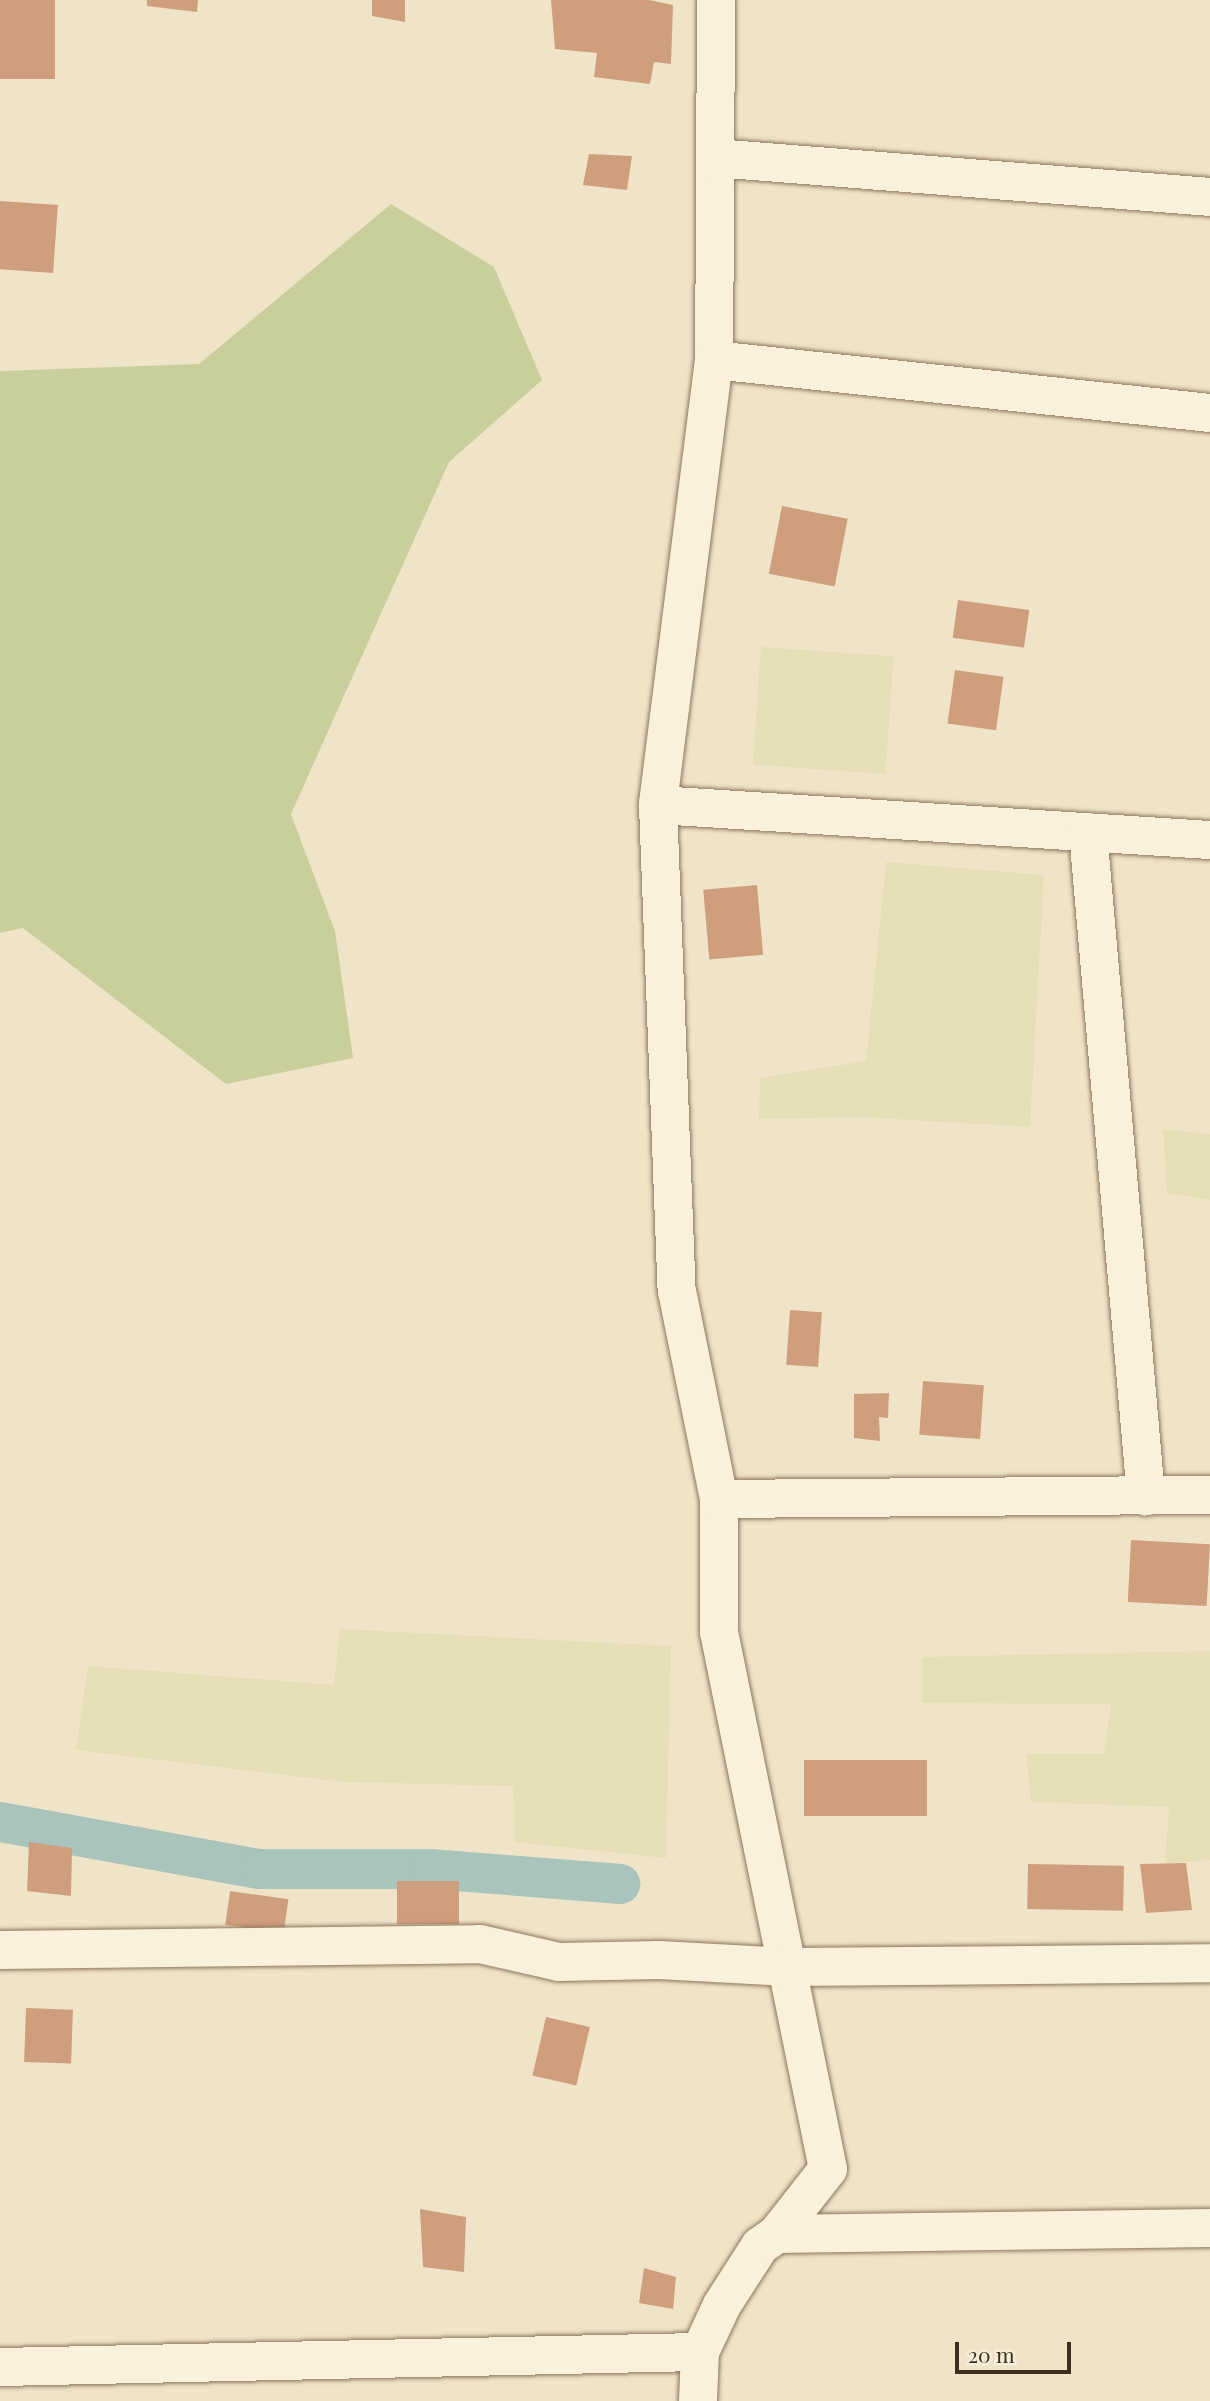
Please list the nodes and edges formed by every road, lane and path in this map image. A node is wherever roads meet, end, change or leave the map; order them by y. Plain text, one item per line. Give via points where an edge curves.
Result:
1 (716, 0) edge
2 (715, 158) junction
3 (1210, 197) edge
4 (714, 360) junction
5 (1210, 413) edge
6 (657, 805) junction
7 (1087, 832) junction
8 (1210, 840) edge
9 (1210, 1495) edge
10 (1146, 1496) junction
11 (719, 1499) junction
12 (0, 1950) edge
13 (1210, 1963) edge
14 (789, 1967) junction
15 (1210, 2228) edge
16 (777, 2235) junction
17 (700, 2353) junction
18 (0, 2367) edge
19 (698, 2401) edge

1 - 2 street
2 - 3 street
2 - 4 street
4 - 5 street
4 - 6 street
6 - 7 street
6 - 11 street via 677,1291
7 - 8 street
7 - 10 street
9 - 10 street
10 - 11 street
11 - 14 street via 719,1632
12 - 14 street via 480,1944 559,1962
13 - 14 street
14 - 16 street via 828,2169
15 - 16 street
16 - 17 street via 760,2246 722,2305
17 - 18 street
17 - 19 street

